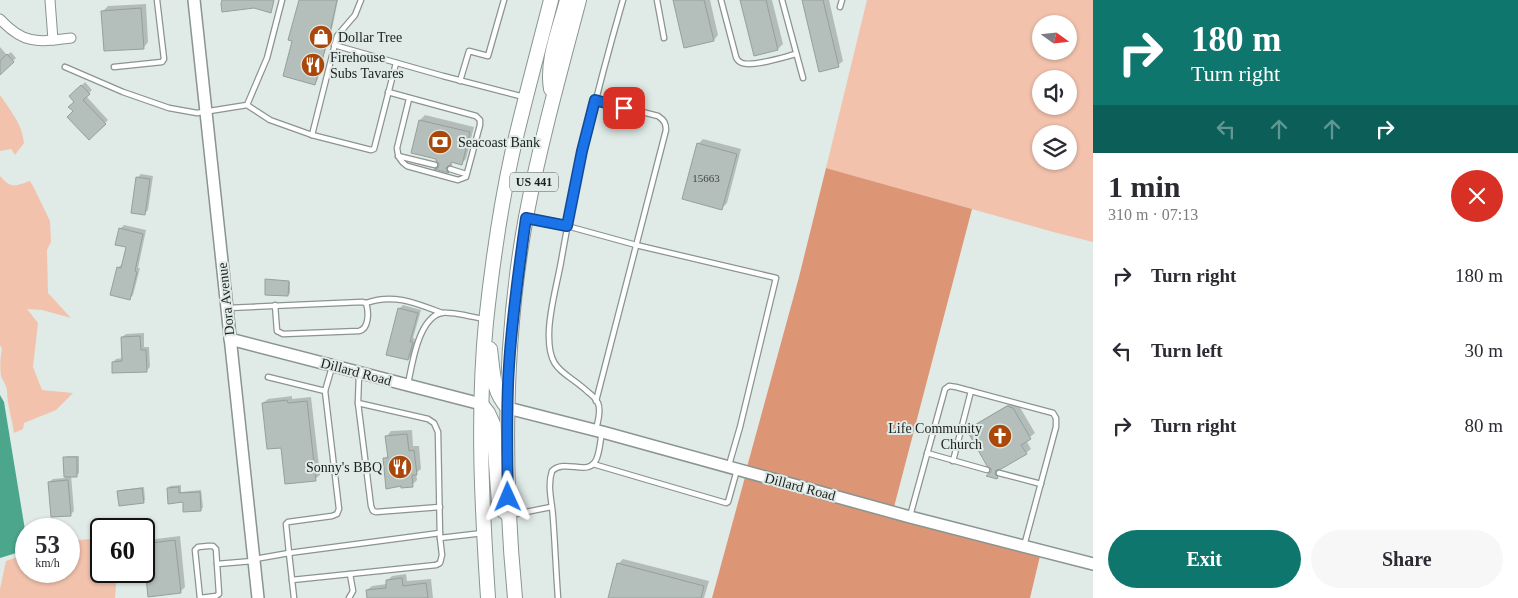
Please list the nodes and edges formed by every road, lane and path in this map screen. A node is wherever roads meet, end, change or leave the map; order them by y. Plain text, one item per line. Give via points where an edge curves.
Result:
1 (50, 0) edge
2 (157, 0) edge
3 (194, 0) edge
4 (282, 0) edge
5 (361, 0) edge
6 (504, 0) edge
7 (551, 0) edge
8 (567, 0) edge
9 (578, 0) edge
10 (623, 0) edge
11 (657, 0) edge
12 (721, 0) edge
13 (782, 0) edge
14 (842, 0) edge
15 (840, 7) dead end
16 (0, 19) edge
17 (71, 38) dead end
18 (664, 38) dead end
19 (53, 40) junction
20 (334, 45) junction
21 (796, 54) junction
22 (396, 63) junction
23 (66, 67) dead end
24 (114, 67) dead end
25 (803, 78) dead end
26 (460, 80) junction
27 (388, 92) junction
28 (526, 97) junction
29 (553, 97) junction
30 (409, 99) junction
31 (595, 100) junction
32 (247, 105) junction
33 (206, 111) junction
34 (312, 135) junction
35 (398, 156) junction
36 (435, 165) dead end
37 (450, 169) dead end
38 (466, 174) junction
39 (526, 218) junction
40 (567, 226) junction
41 (636, 245) junction
42 (366, 303) junction
43 (275, 305) junction
44 (227, 308) junction
45 (442, 313) junction
46 (486, 320) junction
47 (230, 340) junction
48 (332, 366) junction
49 (359, 373) junction
50 (268, 377) dead end
51 (407, 386) junction
52 (325, 391) junction
53 (971, 391) junction
54 (596, 401) junction
55 (358, 403) junction
56 (481, 404) junction
57 (508, 408) junction
58 (599, 431) junction
59 (927, 453) junction
60 (953, 460) junction
61 (593, 464) junction
62 (733, 469) junction
63 (987, 470) dead end
64 (999, 473) dead end
65 (1041, 484) junction
66 (440, 507) junction
67 (552, 507) junction
68 (508, 515) junction
69 (910, 517) junction
70 (484, 533) junction
71 (440, 535) junction
72 (1024, 546) junction
73 (289, 553) junction
74 (254, 560) junction
75 (217, 564) junction
76 (1093, 564) edge
77 (350, 574) junction
78 (292, 580) junction
79 (488, 592) edge
80 (258, 598) edge
81 (294, 598) edge
82 (349, 598) edge
83 (499, 598) edge
84 (515, 598) edge
85 (558, 598) edge

1 - 19 street
2 - 24 lane via 164,59 162,62
3 - 33 street, Dora Avenue
4 - 32 lane via 267,58
5 - 20 lane via 355,15 337,36
6 - 26 lane via 488,56 469,51
7 - 28 main road, US 441
8 - 29 main road via 551,60
9 - 29 main road, US 441
10 - 31 lane
11 - 18 lane
12 - 21 lane via 739,61 753,64
13 - 21 lane
14 - 15 lane
16 - 19 street via 15,34 29,40
17 - 19 street
20 - 22 lane
20 - 34 lane
21 - 25 lane
22 - 26 lane
22 - 27 lane
23 - 33 lane via 169,108 197,113
26 - 28 lane
27 - 30 lane
27 - 34 lane via 374,149
28 - 46 main road, US 441 via 501,212
29 - 39 main road, US 441
30 - 35 lane
30 - 38 lane via 476,116 480,120
31 - 40 lane
31 - 41 lane via 658,116 666,125
32 - 33 lane
32 - 34 lane via 270,120
33 - 44 street, Dora Avenue
35 - 36 lane
35 - 38 lane via 407,166 458,180
37 - 38 lane
39 - 40 street
39 - 57 main road, US 441 via 512,324
40 - 41 lane
40 - 54 lane via 550,322 550,352 556,366
41 - 54 lane
41 - 62 lane via 776,278
42 - 43 lane
42 - 43 lane via 368,309 363,330 283,334 277,331
42 - 45 lane via 378,299 402,300
43 - 44 lane
44 - 47 street, Dora Avenue
45 - 46 lane
45 - 51 lane via 424,328
46 - 56 main road, US 441
46 - 57 main road via 495,386 500,400
47 - 48 street, Dillard Road
47 - 74 street, Dora Avenue
48 - 49 street, Dillard Road
48 - 52 lane
49 - 51 street, Dillard Road
49 - 55 lane
50 - 52 lane
51 - 56 street, Dillard Road
52 - 73 lane via 339,509 332,516 288,522
53 - 59 lane via 956,386 945,389
53 - 60 lane
53 - 65 lane via 1054,413 1056,427
54 - 58 lane
55 - 66 lane via 434,423 438,432
55 - 66 lane via 373,511
56 - 68 main road via 493,424 499,502
56 - 70 main road, US 441
57 - 58 street, Dillard Road
57 - 68 main road, US 441
58 - 61 lane via 600,447
58 - 62 street, Dillard Road
59 - 60 lane
59 - 69 lane
60 - 63 lane
61 - 62 lane via 726,503
61 - 67 lane via 588,468 561,465 552,470 549,490
62 - 69 street, Dillard Road
64 - 65 lane
65 - 72 lane
66 - 71 lane
67 - 68 lane
67 - 85 lane
68 - 84 main road, US 441
69 - 72 street, Dillard Road
70 - 71 lane
70 - 79 main road, US 441
71 - 73 lane
71 - 77 lane via 442,555 436,565
72 - 76 street, Dillard Road
73 - 74 lane
73 - 78 lane
74 - 75 lane
74 - 80 street, Dora Avenue
75 - 75 lane via 213,546 195,550 200,598 218,594
77 - 78 lane
77 - 82 lane via 353,591
78 - 81 lane
79 - 83 main road

